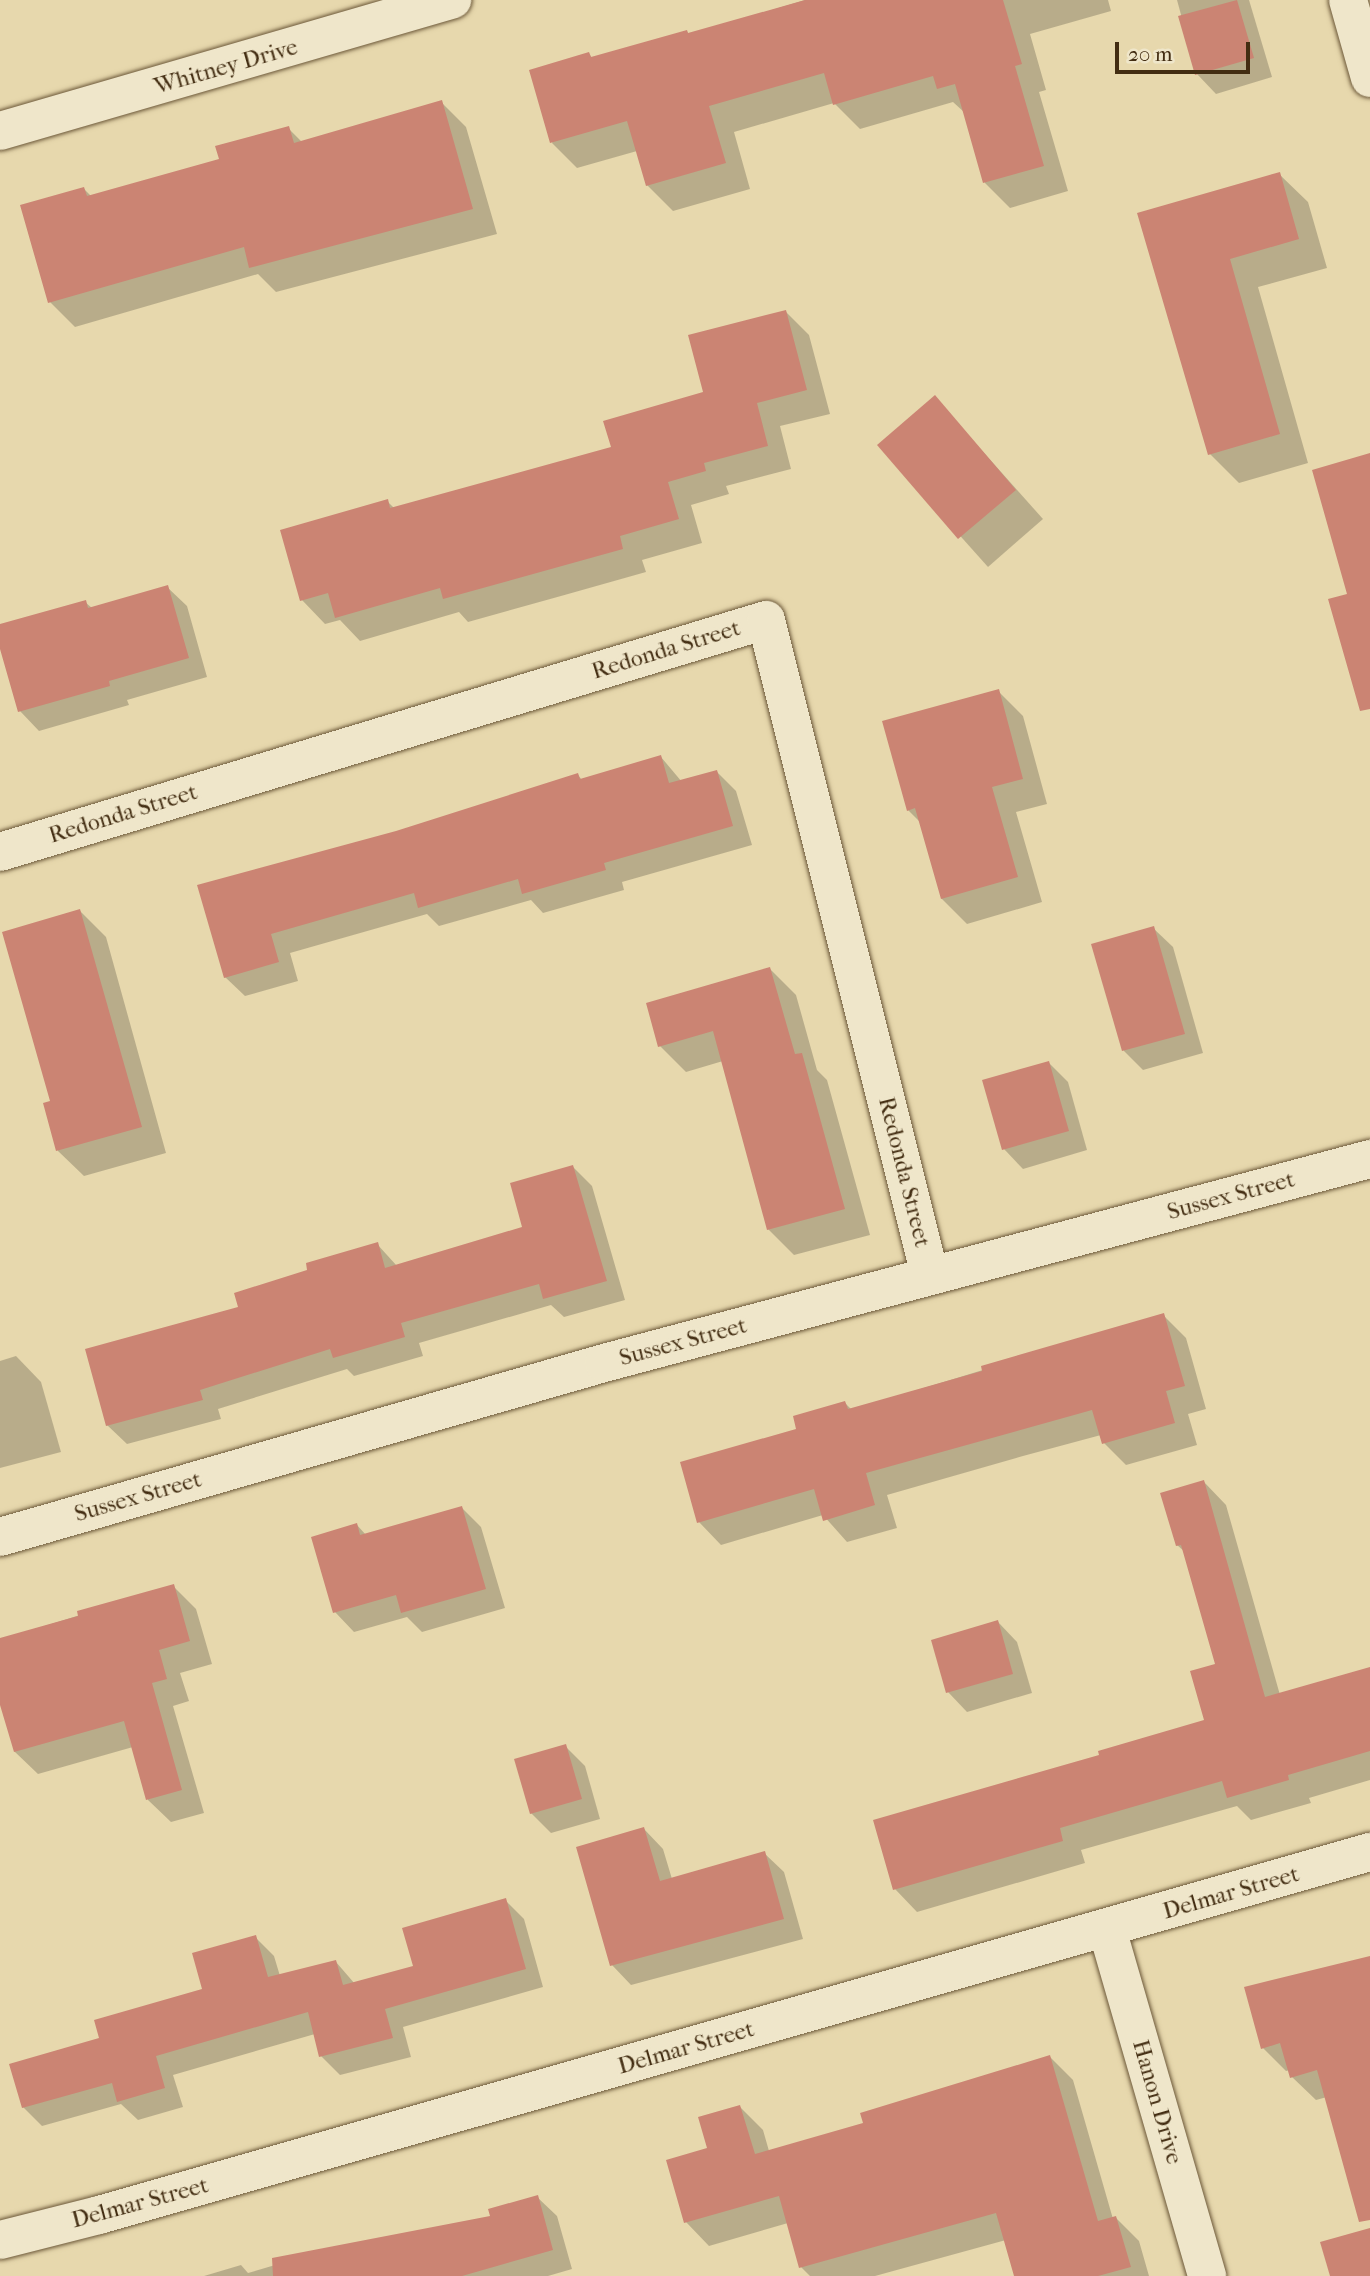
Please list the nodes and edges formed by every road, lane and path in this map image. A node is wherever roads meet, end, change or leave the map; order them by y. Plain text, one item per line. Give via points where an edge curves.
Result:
1 (452, 0) edge
2 (1348, 0) edge
3 (1370, 78) edge
4 (0, 131) edge
5 (0, 852) edge
6 (1370, 1159) edge
7 (930, 1276) junction
8 (0, 1537) edge
9 (1370, 1852) edge
10 (1107, 1928) junction
11 (0, 2240) edge
12 (1207, 2276) edge

1 - 4 street, Whitney Drive
2 - 3 street
5 - 7 street, Redonda Street via 765,620
6 - 7 street, Sussex Street
7 - 8 street, Sussex Street via 604,1363
9 - 10 street, Delmar Street
10 - 11 street, Delmar Street
10 - 12 street, Hanon Drive

